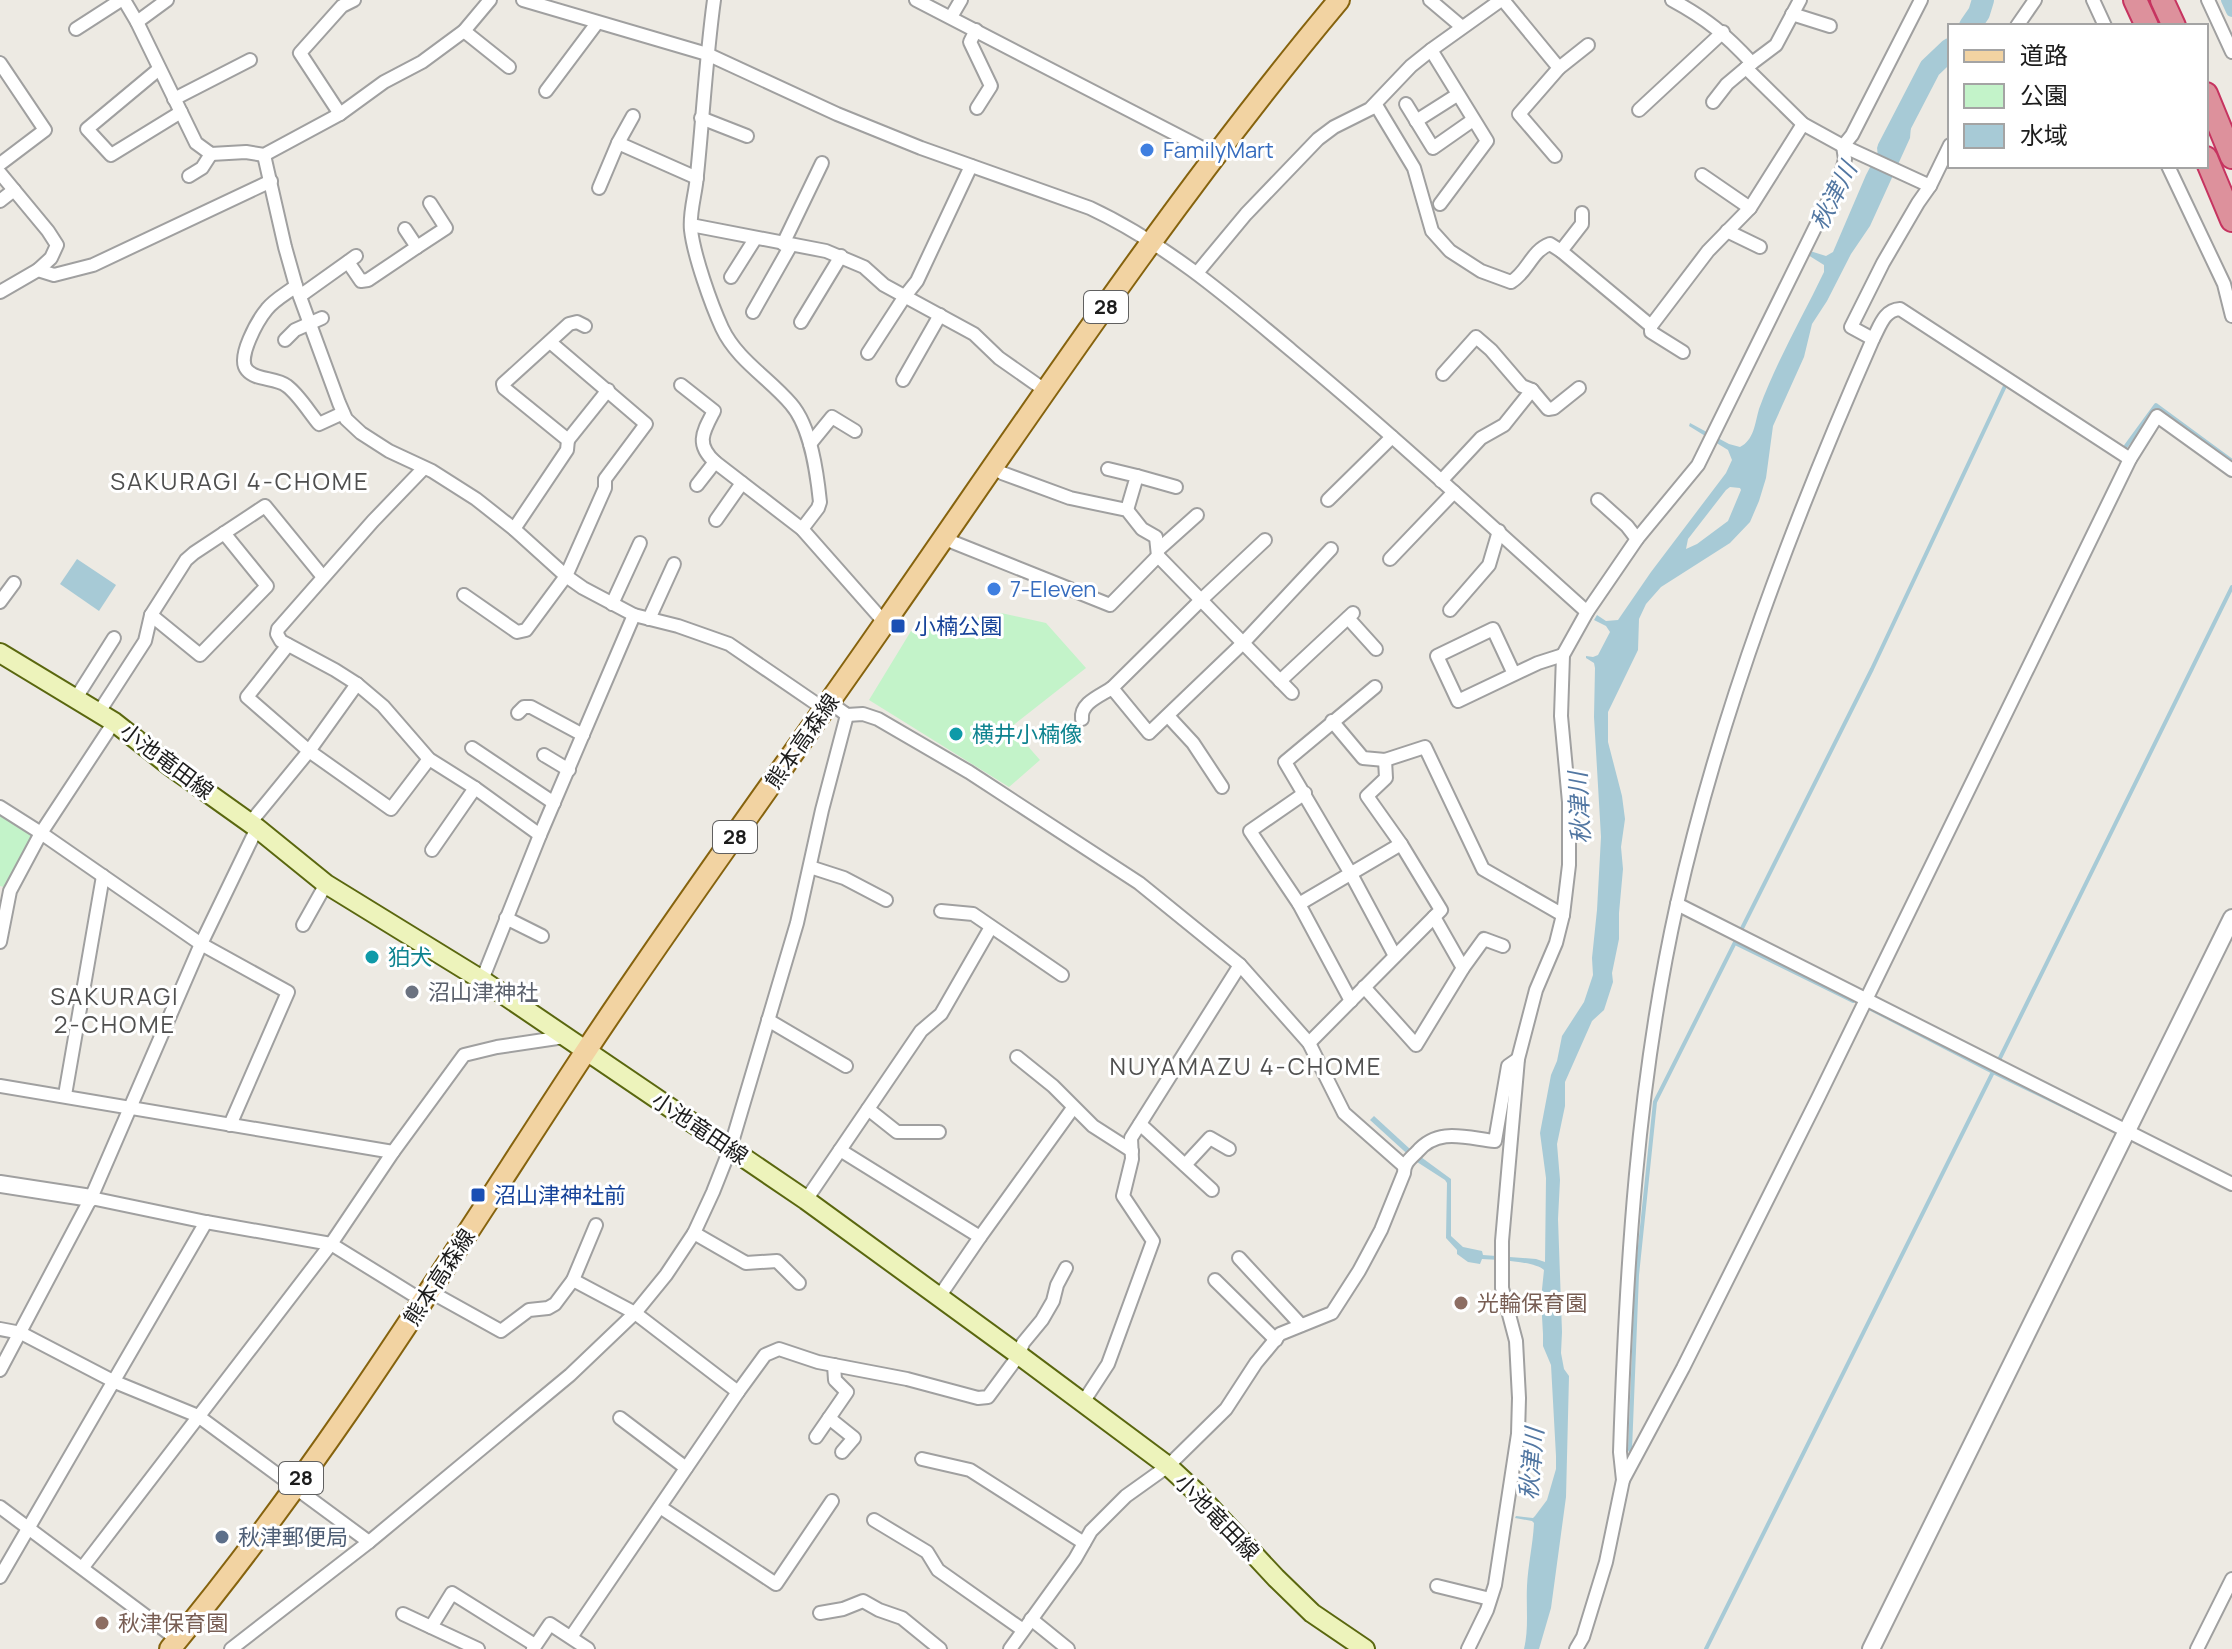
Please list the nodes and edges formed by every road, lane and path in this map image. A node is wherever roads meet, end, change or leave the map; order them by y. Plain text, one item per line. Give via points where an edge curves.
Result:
1 (122, 0) edge
2 (167, 0) edge
3 (354, 0) edge
4 (490, 0) edge
5 (523, 0) edge
6 (714, 0) edge
7 (916, 0) edge
8 (961, 0) edge
9 (1339, 0) edge
10 (1430, 0) edge
11 (1502, 0) edge
12 (1672, 0) edge
13 (1800, 0) edge
14 (1921, 0) edge
15 (2035, 0) edge
16 (2093, 0) edge
17 (2135, 0) edge
18 (2162, 0) edge
19 (2208, 0) edge
20 (1792, 14) junction
21 (951, 17) junction
22 (137, 22) junction
23 (597, 23) junction
24 (2018, 24) edge
25 (2104, 24) edge
26 (2146, 24) edge
27 (2173, 24) edge
28 (1830, 26) dead end
29 (1462, 27) junction
30 (76, 29) dead end
31 (976, 30) junction
32 (464, 31) junction
33 (1723, 32) junction
34 (1588, 45) dead end
35 (1431, 50) junction
36 (2232, 52) edge
37 (707, 54) junction
38 (250, 60) dead end
39 (0, 63) edge
40 (1749, 66) junction
41 (509, 67) dead end
42 (1559, 68) junction
43 (159, 69) junction
44 (546, 91) dead end
45 (1457, 95) junction
46 (174, 99) junction
47 (2208, 99) edge
48 (1713, 102) dead end
49 (1406, 104) dead end
50 (1376, 105) junction
51 (977, 108) dead end
52 (1639, 110) dead end
53 (181, 112) junction
54 (340, 114) junction
55 (633, 116) dead end
56 (701, 118) junction
57 (1473, 120) junction
58 (1416, 121) junction
59 (1803, 124) junction
60 (747, 136) dead end
61 (618, 143) junction
62 (1843, 146) junction
63 (1948, 148) edge
64 (211, 154) junction
65 (264, 155) junction
66 (1216, 155) junction
67 (1555, 156) dead end
68 (2232, 157) edge
69 (822, 163) dead end
70 (2208, 163) edge
71 (0, 164) edge
72 (971, 166) junction
73 (2169, 168) edge
74 (0, 173) edge
75 (1702, 175) dead end
76 (189, 176) dead end
77 (697, 178) junction
78 (271, 181) junction
79 (1926, 185) junction
80 (599, 188) dead end
81 (14, 190) junction
82 (0, 201) edge
83 (430, 203) dead end
84 (1440, 204) dead end
85 (1750, 208) junction
86 (1582, 213) dead end
87 (2232, 220) edge
88 (691, 225) junction
89 (405, 229) dead end
90 (1727, 231) junction
91 (755, 239) junction
92 (787, 244) junction
93 (1151, 244) junction
94 (417, 247) junction
95 (1760, 247) dead end
96 (1561, 251) junction
97 (841, 256) junction
98 (38, 270) junction
99 (1197, 273) junction
100 (731, 277) dead end
101 (298, 291) junction
102 (0, 292) edge
103 (905, 296) junction
104 (753, 312) dead end
105 (940, 315) junction
106 (2232, 316) edge
107 (316, 320) junction
108 (801, 322) dead end
109 (585, 326) dead end
110 (1651, 326) junction
111 (1873, 339) junction
112 (285, 340) dead end
113 (550, 342) junction
114 (1683, 352) dead end
115 (868, 353) dead end
116 (1443, 374) dead end
117 (903, 380) dead end
118 (681, 385) dead end
119 (1579, 388) dead end
120 (608, 390) junction
121 (1532, 390) junction
122 (1046, 391) junction
123 (343, 413) junction
124 (855, 431) dead end
125 (1392, 437) junction
126 (568, 440) junction
127 (810, 444) junction
128 (2130, 459) junction
129 (715, 462) junction
130 (424, 468) junction
131 (1108, 469) dead end
132 (2232, 470) edge
133 (1002, 473) dead end
134 (1137, 476) junction
135 (1441, 481) junction
136 (742, 483) junction
137 (697, 485) dead end
138 (1176, 487) dead end
139 (1454, 492) junction
140 (1328, 500) dead end
141 (1598, 500) dead end
142 (1127, 510) junction
143 (1197, 515) dead end
144 (716, 520) dead end
145 (514, 529) junction
146 (802, 529) junction
147 (1499, 531) junction
148 (224, 533) junction
149 (1637, 539) junction
150 (1265, 540) dead end
151 (950, 541) dead end
152 (640, 543) dead end
153 (1331, 549) dead end
154 (1158, 552) junction
155 (1390, 559) dead end
156 (674, 564) dead end
157 (566, 576) junction
158 (323, 577) junction
159 (14, 583) dead end
160 (464, 595) dead end
161 (1201, 600) junction
162 (0, 602) edge
163 (612, 604) junction
164 (1450, 610) dead end
165 (1587, 612) junction
166 (151, 615) junction
167 (634, 615) junction
168 (649, 619) junction
169 (885, 623) junction
170 (114, 638) dead end
171 (1243, 643) junction
172 (288, 645) junction
173 (1376, 649) dead end
174 (0, 653) edge
175 (1563, 655) junction
176 (1514, 674) junction
177 (1280, 681) junction
178 (357, 684) junction
179 (1375, 687) dead end
180 (1112, 688) junction
181 (1292, 693) dead end
182 (76, 698) junction
183 (826, 706) junction
184 (518, 713) dead end
185 (847, 715) junction
186 (1168, 716) junction
187 (107, 717) junction
188 (1082, 719) dead end
189 (1332, 721) junction
190 (583, 735) junction
191 (472, 748) dead end
192 (309, 751) junction
193 (544, 755) dead end
194 (429, 759) junction
195 (1385, 760) junction
196 (569, 770) junction
197 (1222, 787) dead end
198 (475, 788) junction
199 (1305, 793) junction
200 (554, 803) junction
201 (0, 807) edge
202 (253, 826) junction
203 (41, 833) junction
204 (540, 835) junction
205 (1401, 844) junction
206 (432, 850) dead end
207 (810, 867) junction
208 (1351, 874) junction
209 (103, 876) junction
210 (326, 884) junction
211 (5, 890) edge
212 (886, 900) dead end
213 (1299, 904) junction
214 (1677, 904) junction
215 (941, 911) dead end
216 (1563, 915) junction
217 (1434, 917) junction
218 (506, 918) junction
219 (2232, 918) edge
220 (303, 925) dead end
221 (991, 927) junction
222 (542, 936) dead end
223 (0, 942) edge
224 (201, 944) junction
225 (1503, 946) dead end
226 (1395, 956) junction
227 (1240, 965) junction
228 (1463, 968) junction
229 (1062, 975) dead end
230 (482, 980) junction
231 (1364, 987) junction
232 (1865, 1000) junction
233 (1351, 1001) junction
234 (768, 1020) junction
235 (564, 1037) junction
236 (1309, 1043) junction
237 (586, 1051) junction
238 (1017, 1057) dead end
239 (1518, 1059) junction
240 (846, 1066) dead end
241 (0, 1086) edge
242 (65, 1095) junction
243 (1073, 1108) junction
244 (130, 1109) junction
245 (868, 1109) junction
246 (1140, 1124) junction
247 (230, 1125) junction
248 (939, 1132) dead end
249 (2124, 1136) junction
250 (730, 1149) junction
251 (1229, 1149) dead end
252 (840, 1150) junction
253 (1132, 1151) junction
254 (393, 1152) junction
255 (1185, 1165) junction
256 (1404, 1166) junction
257 (0, 1184) edge
258 (2232, 1184) edge
259 (1212, 1190) dead end
260 (91, 1198) junction
261 (806, 1200) junction
262 (206, 1222) junction
263 (596, 1225) dead end
264 (694, 1233) junction
265 (980, 1237) junction
266 (331, 1244) junction
267 (1239, 1258) dead end
268 (1066, 1268) dead end
269 (573, 1280) junction
270 (1215, 1280) dead end
271 (799, 1283) dead end
272 (426, 1296) junction
273 (939, 1297) junction
274 (635, 1313) junction
275 (1301, 1325) junction
276 (0, 1329) edge
277 (21, 1333) junction
278 (1276, 1340) junction
279 (1019, 1355) junction
280 (834, 1365) junction
281 (0, 1370) edge
282 (115, 1382) junction
283 (738, 1392) junction
284 (1082, 1404) junction
285 (198, 1416) junction
286 (620, 1418) dead end
287 (829, 1418) junction
288 (816, 1437) dead end
289 (842, 1452) dead end
290 (922, 1459) dead end
291 (1168, 1466) junction
292 (686, 1468) junction
293 (1623, 1480) junction
294 (295, 1487) junction
295 (832, 1501) dead end
296 (0, 1507) edge
297 (660, 1507) junction
298 (874, 1520) dead end
299 (30, 1528) junction
300 (369, 1542) junction
301 (1084, 1543) junction
302 (83, 1567) junction
303 (0, 1577) edge
304 (2232, 1579) edge
305 (1437, 1586) dead end
306 (1490, 1599) junction
307 (820, 1613) dead end
308 (403, 1614) dead end
309 (1027, 1624) junction
310 (431, 1627) junction
311 (571, 1637) junction
312 (174, 1644) edge
313 (534, 1647) edge
314 (231, 1649) edge
315 (478, 1649) edge
316 (588, 1649) edge
317 (940, 1649) edge
318 (1010, 1649) edge
319 (1068, 1649) edge
320 (1365, 1649) edge
321 (1468, 1649) edge
322 (1576, 1649) edge
323 (1871, 1649) edge
324 (2197, 1649) edge

1 - 22 street
1 - 30 street
2 - 22 street
3 - 54 street via 342,6 300,53
4 - 32 street
5 - 23 street
6 - 37 street
7 - 21 street
8 - 21 street
9 - 66 main road, 熊本高森線 / 28
10 - 29 street
11 - 29 street
11 - 42 street
12 - 33 street
13 - 20 street
14 - 62 street
15 - 24 street
16 - 25 street
17 - 26 highway
18 - 27 highway
19 - 36 street
20 - 28 street
20 - 40 street via 1776,45
21 - 31 street
22 - 43 street
23 - 37 street
23 - 44 street
29 - 35 street
31 - 51 street via 970,42 991,86
31 - 66 street
32 - 41 street
32 - 54 street
33 - 40 street
33 - 52 street
34 - 42 street
35 - 45 street
35 - 50 street
37 - 56 street
37 - 72 street via 837,114
38 - 46 street
39 - 71 street via 45,130
40 - 48 street
40 - 59 street
42 - 67 street via 1519,114
43 - 46 street
43 - 53 street via 87,129 111,155
45 - 57 street
45 - 58 street
46 - 53 street
47 - 68 highway
49 - 58 street
50 - 96 street via 1414,168 1432,231 1450,251 1511,282 1540,248 1550,244
50 - 99 street via 1318,139
53 - 64 street via 196,143
54 - 65 street
55 - 61 street
56 - 60 street
56 - 77 street
57 - 58 street via 1433,148
57 - 84 street via 1487,141
59 - 62 street
59 - 85 street
61 - 77 street via 637,156
61 - 80 street
62 - 79 street
62 - 149 street via 1841,175 1698,465
63 - 79 street
64 - 65 street
64 - 76 street
65 - 78 street
66 - 93 main road, 熊本高森線 / 28
69 - 92 street
70 - 87 highway
72 - 93 street via 1090,208
72 - 103 street
73 - 106 street via 2224,284
74 - 81 street
75 - 85 street
77 - 88 street
78 - 98 street via 93,265 54,275
78 - 101 street
79 - 111 street via 1851,327
81 - 82 street
81 - 98 street via 57,245
83 - 94 street via 446,228
85 - 90 street
86 - 96 street via 1582,224
88 - 91 street
88 - 127 street via 722,327 747,362 794,407
89 - 94 street
90 - 95 street
90 - 110 street
91 - 92 street
91 - 100 street
92 - 97 street
92 - 104 street
93 - 99 street
93 - 122 main road, 熊本高森線 / 28
94 - 101 street via 363,282 352,259
96 - 110 street
97 - 103 street
97 - 108 street
98 - 102 street
99 - 125 street
101 - 107 street
101 - 123 street via 267,309 242,359 251,374 289,387 319,424
103 - 105 street
103 - 115 street
105 - 117 street
105 - 122 street via 974,334
107 - 112 street
107 - 123 street
109 - 113 street via 571,322
110 - 114 street via 1651,332
111 - 128 street via 1885,315 1900,309
111 - 214 street via 1769,594 1713,767
113 - 120 street
113 - 126 street via 503,386
116 - 121 street via 1476,337
118 - 129 street via 714,411 702,437
119 - 121 street via 1551,409
120 - 126 street
120 - 157 street via 646,424 605,479
121 - 135 street via 1504,425 1481,438
122 - 169 main road, 熊本高森線 / 28
123 - 130 street via 368,438
124 - 127 street via 832,417
125 - 135 street
125 - 140 street
126 - 145 street via 567,450
127 - 146 street via 820,502
128 - 132 street via 2157,416
128 - 232 street
129 - 136 street
129 - 137 street
130 - 145 street
130 - 158 street
131 - 134 street
133 - 142 street via 1070,498
134 - 138 street
134 - 142 street
135 - 139 street
136 - 144 street
136 - 146 street
139 - 147 street
139 - 155 street
141 - 149 street
142 - 154 street via 1156,537
143 - 154 street
145 - 157 street
146 - 169 street
147 - 164 street via 1489,565
147 - 165 street
148 - 158 street via 265,506
148 - 166 street via 190,556
148 - 166 street via 267,586 200,655
149 - 165 street
150 - 161 street
151 - 154 street via 1110,605
152 - 163 street
153 - 171 street
154 - 161 street
156 - 168 street
157 - 160 street via 520,632
157 - 163 street
158 - 172 street via 279,627 278,637
159 - 162 street
161 - 171 street
161 - 180 street
163 - 167 street
165 - 175 street
166 - 187 street via 145,641
167 - 168 street
167 - 190 street
168 - 183 street via 729,644
169 - 183 main road, 熊本高森線 / 28
170 - 182 street
171 - 177 street
171 - 186 street
172 - 178 street
172 - 192 street via 247,697
173 - 177 street via 1351,616
174 - 182 main road, 小池竜田線
175 - 176 street
175 - 216 street via 1569,865
176 - 176 street via 1458,701 1437,656 1493,629
177 - 181 street
178 - 192 street
178 - 194 street
179 - 189 street
180 - 186 street via 1149,733
180 - 188 street via 1085,706
182 - 187 main road, 小池竜田線
183 - 185 street
183 - 237 main road, 熊本高森線 / 28
184 - 190 street via 531,707
185 - 207 street
185 - 227 street via 871,716 969,772 1139,883
186 - 197 street
187 - 202 main road, 小池竜田線
187 - 203 street
189 - 195 street via 1363,758
189 - 199 street via 1285,762
190 - 196 street
191 - 200 street
192 - 194 street via 391,809
192 - 202 street
193 - 196 street
194 - 198 street
195 - 205 street via 1386,778 1367,796
195 - 216 street via 1425,747 1483,869
196 - 200 street
198 - 204 street
198 - 206 street
199 - 208 street
199 - 213 street via 1250,831
200 - 204 street
201 - 203 street
202 - 210 main road, 小池竜田線
202 - 224 street
203 - 209 street
203 - 211 street
204 - 218 street
205 - 208 street
205 - 217 street via 1441,910
207 - 212 street
207 - 234 street
208 - 213 street
208 - 226 street
209 - 224 street
209 - 242 street
210 - 220 street
210 - 230 main road, 小池竜田線
211 - 223 street
213 - 233 street
214 - 232 street
214 - 293 street via 1647,1081 1629,1241
215 - 221 street via 973,914
216 - 239 street
217 - 226 street
217 - 228 street
218 - 222 street
218 - 230 street
219 - 249 street
221 - 229 street
221 - 245 street via 941,1014 921,1031
224 - 244 street
224 - 247 street via 288,992
225 - 228 street via 1484,939
226 - 231 street
227 - 236 street
227 - 246 street
228 - 231 street via 1416,1045
230 - 235 main road, 小池竜田線
231 - 233 street
232 - 249 street
232 - 293 street
233 - 236 street
234 - 240 street
234 - 250 street
235 - 237 main road, 小池竜田線
235 - 254 street via 464,1055
236 - 256 street via 1344,1113
237 - 250 main road, 小池竜田線
237 - 272 main road, 熊本高森線 / 28
238 - 243 street
239 - 256 street via 1508,1066 1495,1141 1442,1135 1424,1143
239 - 306 street via 1502,1288 1516,1341 1518,1422
241 - 242 street
242 - 244 street
243 - 253 street
243 - 265 street
244 - 247 street
244 - 260 street
245 - 248 street via 897,1132
245 - 252 street
246 - 253 street via 1131,1138
246 - 255 street
247 - 254 street
249 - 258 street
249 - 323 street
250 - 261 main road, 小池竜田線
250 - 264 street
251 - 255 street via 1210,1138
252 - 261 street
252 - 265 street
253 - 284 street via 1123,1196 1153,1241 1108,1364
254 - 266 street
255 - 259 street
256 - 275 street via 1381,1230 1332,1313
257 - 260 street
260 - 262 street
260 - 277 street
261 - 273 main road, 小池竜田線
262 - 266 street
262 - 282 street
263 - 269 street
264 - 271 street via 746,1263 777,1261
264 - 274 street
265 - 273 street
266 - 272 street
266 - 285 street
267 - 275 street
268 - 279 street via 1053,1301
269 - 272 street via 555,1304 529,1310 501,1331
269 - 274 street
270 - 278 street
272 - 294 main road, 熊本高森線 / 28
273 - 279 main road, 小池竜田線
274 - 283 street
274 - 300 street via 559,1385
275 - 278 street
276 - 277 street
277 - 281 street
277 - 282 street
278 - 291 street via 1226,1409
279 - 280 street via 988,1397 978,1398
279 - 284 main road, 小池竜田線
280 - 283 street via 779,1349 765,1355
280 - 287 street via 835,1380 847,1392
282 - 285 street
282 - 299 street
283 - 292 street
284 - 291 main road, 小池竜田線
285 - 294 street
285 - 302 street
286 - 292 street
287 - 288 street
287 - 289 street via 854,1438
290 - 301 street via 970,1470
291 - 301 street via 1126,1496
291 - 320 main road, 小池竜田線 via 1312,1613
292 - 297 street
293 - 322 street via 1606,1562
294 - 300 street
294 - 312 main road, 熊本高森線 / 28
295 - 297 street via 776,1584
296 - 299 street
297 - 311 street
298 - 309 street via 927,1552 938,1570
299 - 302 street
299 - 303 street
300 - 314 street
301 - 309 street
302 - 312 street
304 - 324 street
305 - 306 street
306 - 321 street
307 - 317 street via 863,1601 902,1618
308 - 310 street
309 - 318 street
309 - 319 street
310 - 313 street via 452,1593
310 - 315 street
311 - 313 street via 550,1624
311 - 316 street

